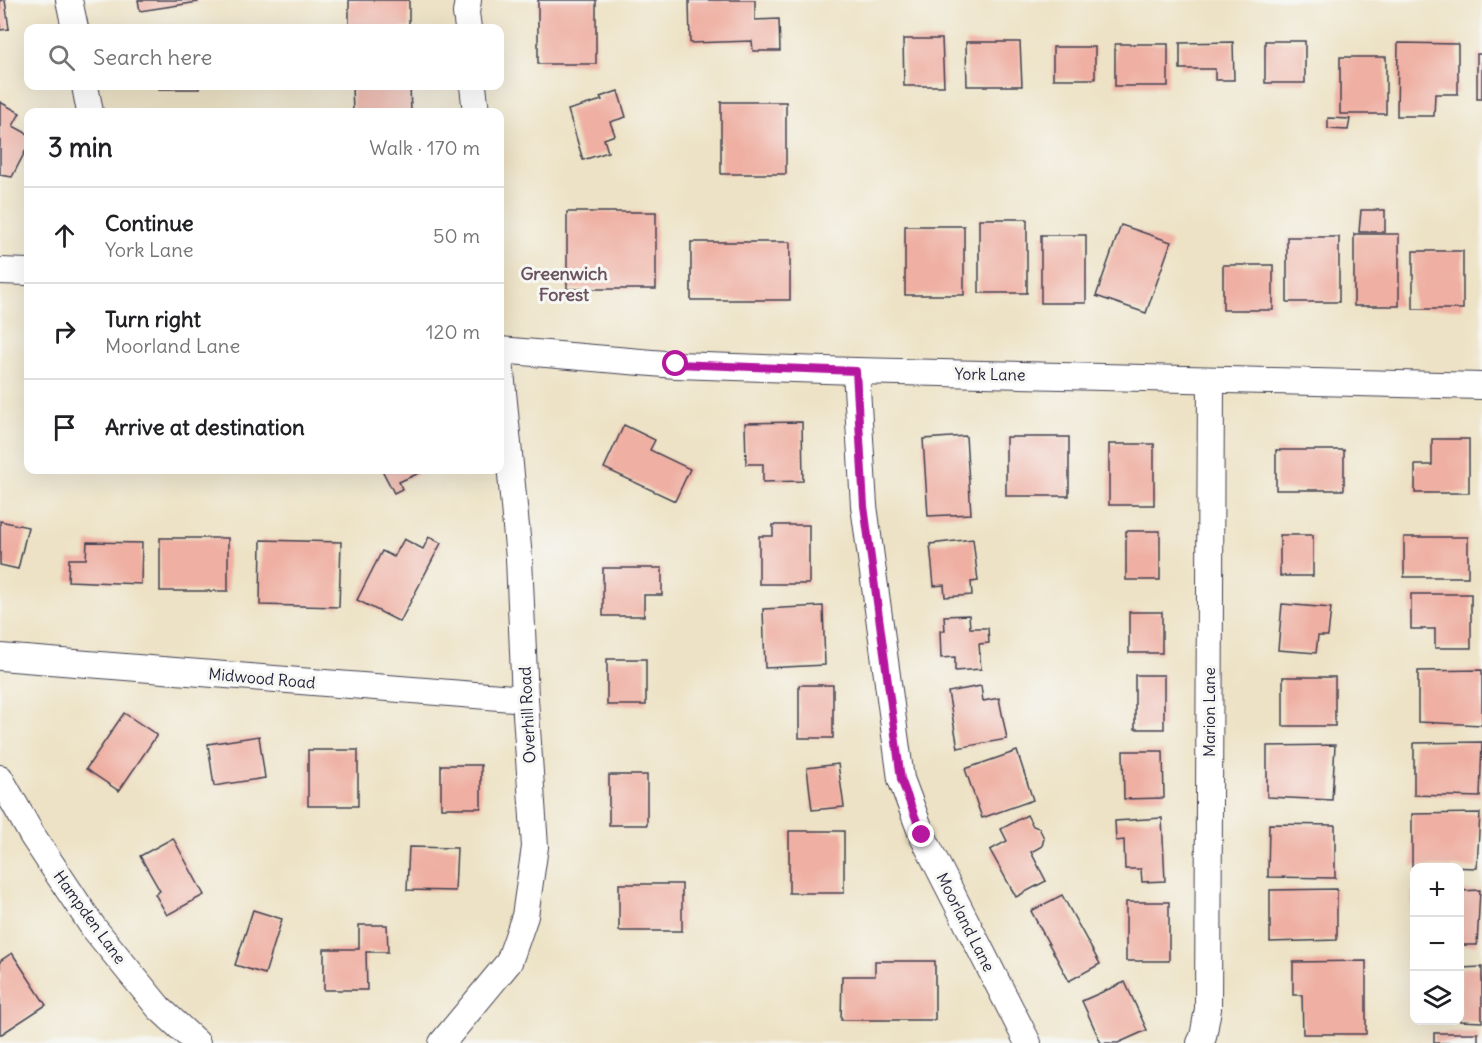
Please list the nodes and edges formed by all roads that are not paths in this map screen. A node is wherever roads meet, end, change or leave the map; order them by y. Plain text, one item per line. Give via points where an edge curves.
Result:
1 (69, 0) edge
2 (468, 0) edge
3 (74, 24) edge
4 (468, 24) edge
5 (86, 90) edge
6 (473, 90) edge
7 (89, 108) edge
8 (476, 108) edge
9 (0, 271) edge
10 (24, 272) edge
11 (504, 350) edge
12 (856, 371) junction
13 (1211, 380) junction
14 (1482, 386) edge
15 (504, 402) edge
16 (0, 657) edge
17 (525, 699) junction
18 (0, 778) edge
19 (438, 1041) edge
20 (197, 1043) edge
21 (1028, 1043) edge
22 (1200, 1043) edge

1 - 3 street
2 - 4 street
5 - 7 street
6 - 8 street
9 - 10 street
11 - 12 street, York Lane via 676,364
12 - 13 street, York Lane
12 - 21 street, Moorland Lane via 864,506 901,779 922,835
13 - 14 street, York Lane
13 - 22 street, Marion Lane via 1208,1009
15 - 17 street, Overhill Road via 519,558
16 - 17 street, Midwood Road
17 - 19 street, Overhill Road via 536,846 525,916 509,962
18 - 20 street, Hampden Lane via 32,835 93,927 159,1008

